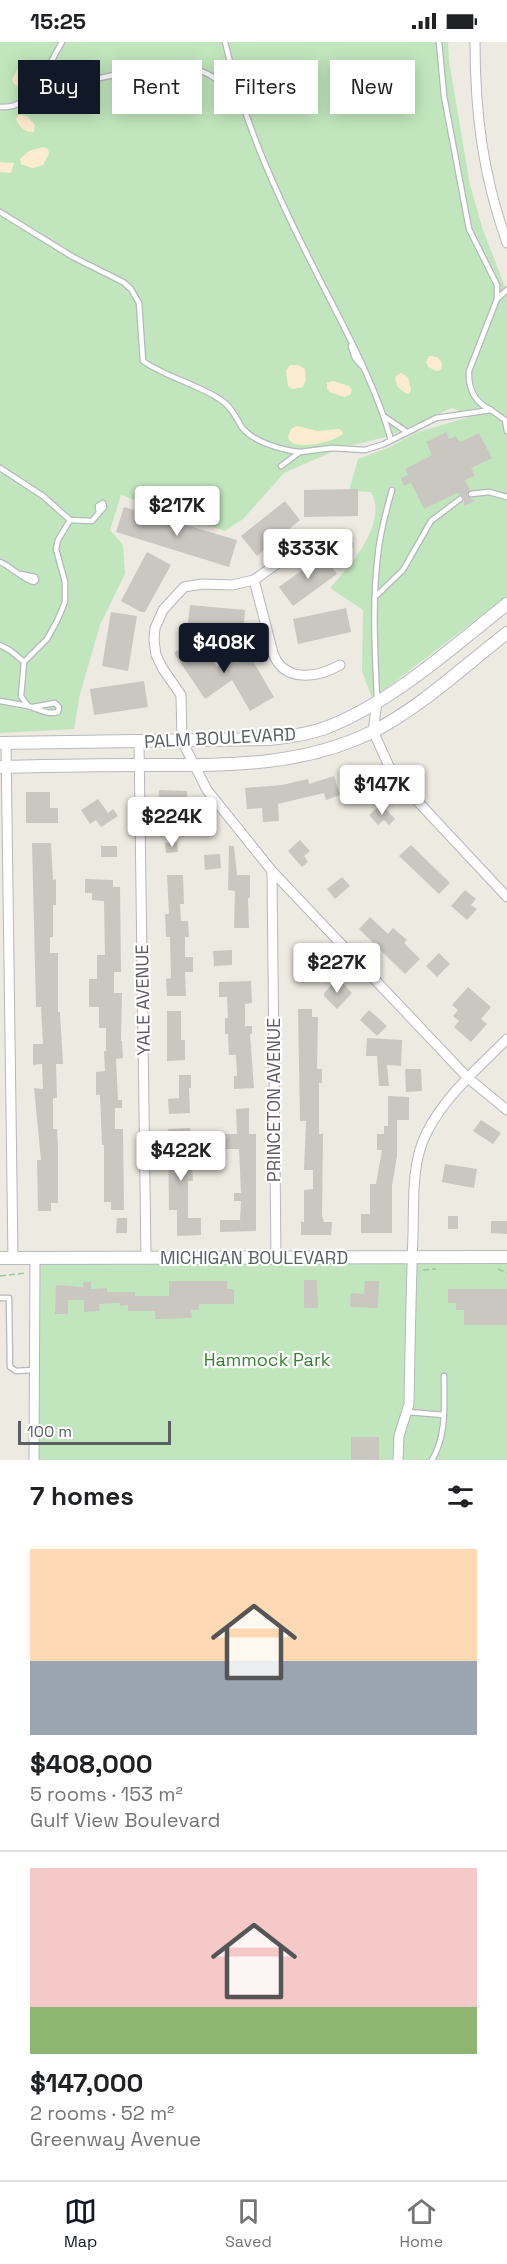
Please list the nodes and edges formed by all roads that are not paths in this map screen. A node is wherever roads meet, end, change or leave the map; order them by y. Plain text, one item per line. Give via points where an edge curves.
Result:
1 (62, 42) edge
2 (225, 42) edge
3 (439, 42) edge
4 (475, 42) edge
5 (52, 60) edge
6 (230, 60) edge
7 (100, 78) edge
8 (214, 79) edge
9 (18, 105) edge
10 (0, 106) edge
11 (247, 114) edge
12 (0, 212) edge
13 (507, 243) edge
14 (507, 290) edge
15 (497, 299) junction
16 (490, 410) junction
17 (383, 415) junction
18 (507, 431) edge
19 (407, 432) junction
20 (391, 440) junction
21 (300, 452) junction
22 (280, 466) dead end
23 (0, 468) edge
24 (392, 490) dead end
25 (471, 494) dead end
26 (507, 497) edge
27 (460, 498) dead end
28 (99, 513) dead end
29 (70, 520) junction
30 (348, 545) dead end
31 (0, 562) edge
32 (21, 574) dead end
33 (254, 580) junction
34 (375, 597) junction
35 (507, 603) edge
36 (507, 633) edge
37 (0, 645) edge
38 (24, 662) junction
39 (340, 665) dead end
40 (0, 701) edge
41 (377, 702) junction
42 (31, 707) junction
43 (373, 731) junction
44 (182, 741) junction
45 (139, 742) junction
46 (3, 743) edge
47 (140, 765) junction
48 (195, 765) junction
49 (3, 767) edge
50 (272, 871) junction
51 (507, 897) edge
52 (507, 1039) edge
53 (468, 1078) junction
54 (507, 1110) edge
55 (276, 1257) junction
56 (412, 1257) junction
57 (507, 1257) edge
58 (6, 1258) edge
59 (35, 1258) junction
60 (147, 1258) junction
61 (0, 1298) edge
62 (33, 1370) junction
63 (444, 1376) dead end
64 (406, 1412) junction
65 (444, 1415) junction
66 (34, 1460) edge
67 (398, 1460) edge
68 (432, 1460) edge

1 - 5 lane
2 - 6 lane
3 - 15 lane via 444,96 469,230 498,285
4 - 13 street via 478,127 485,169
7 - 8 lane via 157,69 187,69 199,70
9 - 10 lane
11 - 17 lane via 276,188
12 - 21 lane via 131,289 139,303 143,361 217,397 251,435
14 - 15 lane
15 - 16 lane via 469,377 474,396
16 - 18 lane via 506,420
16 - 19 lane via 436,418
17 - 19 lane
17 - 20 lane
19 - 20 lane
20 - 21 lane via 362,451 332,448
21 - 22 lane
23 - 29 lane via 43,496
24 - 34 lane via 378,553
25 - 26 lane via 489,492
27 - 34 lane via 431,521 404,570
28 - 29 lane via 88,522
29 - 38 lane via 56,549 65,582 65,602 47,639
30 - 33 street via 299,548
31 - 32 lane
33 - 39 street via 273,653 283,669 309,676
33 - 44 street via 232,585 184,586 163,610 155,628 156,655 181,695
34 - 41 lane
35 - 41 street, PALM BOULEVARD
36 - 43 street, PALM BOULEVARD via 410,709
37 - 38 lane
38 - 42 lane via 21,696
40 - 42 lane
41 - 43 street
41 - 44 street, PALM BOULEVARD via 327,727 294,736
42 - 42 lane via 51,713 58,712 59,707 55,702
43 - 48 street, PALM BOULEVARD via 338,747 304,756
43 - 51 street via 393,775
44 - 45 street, PALM BOULEVARD
44 - 48 street
45 - 46 street, PALM BOULEVARD
45 - 47 street, YALE AVENUE
46 - 49 street
47 - 48 street, PALM BOULEVARD
47 - 49 street, PALM BOULEVARD
47 - 60 street, YALE AVENUE
48 - 50 street via 207,790
49 - 58 street
50 - 53 street
50 - 55 street, PRINCETON AVENUE
52 - 53 street
53 - 54 street
53 - 56 street via 426,1133 418,1166
55 - 56 street, MICHIGAN BOULEVARD
55 - 60 street, MICHIGAN BOULEVARD
56 - 57 street, MICHIGAN BOULEVARD
56 - 64 street
58 - 59 street, MICHIGAN BOULEVARD
59 - 60 street, MICHIGAN BOULEVARD
59 - 62 street
61 - 62 lane via 9,1298 10,1367 16,1371
62 - 66 street
63 - 65 lane
64 - 65 lane
64 - 67 street
65 - 68 lane

